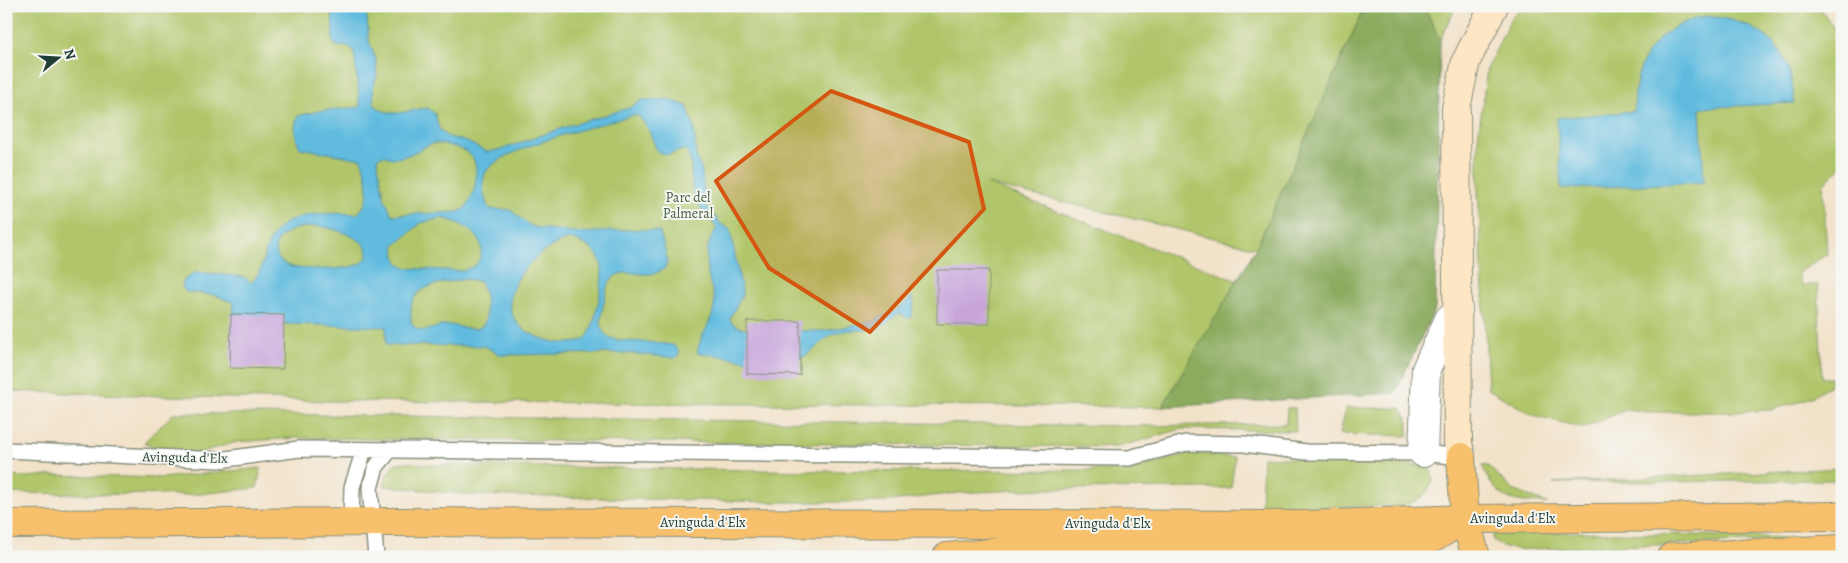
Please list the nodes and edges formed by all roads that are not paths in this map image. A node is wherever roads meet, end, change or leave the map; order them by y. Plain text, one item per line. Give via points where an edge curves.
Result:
1 (1494, 6) edge
2 (1458, 310) junction
3 (364, 450) junction
4 (390, 450) junction
5 (13, 451) edge
6 (1423, 453) junction
7 (1461, 456) junction
8 (1842, 516) edge
9 (1515, 518) junction
10 (1465, 519) junction
11 (362, 522) junction
12 (6, 524) edge
13 (1842, 549) edge
14 (376, 557) edge
15 (947, 557) edge
16 (1476, 557) edge
17 (1672, 557) edge

1 - 2 street via 1466,61 1456,108
2 - 6 street via 1448,319 1426,370
2 - 7 street via 1458,443
3 - 4 lane, Avinguda d'Elx
3 - 5 lane, Avinguda d'Elx via 299,449 219,460
3 - 11 lane via 352,488
4 - 6 lane, Avinguda d'Elx via 1129,458 1186,443 1244,444 1306,452
4 - 11 lane via 376,467
6 - 7 lane, Avinguda d'Elx
7 - 9 main road via 1473,484 1485,499
7 - 10 main road
8 - 9 main road, Avinguda d'Elx
9 - 10 main road, Avinguda d'Elx
10 - 11 main road, Avinguda d'Elx via 1306,525
10 - 15 main road via 1435,537 1408,547 1011,551
10 - 16 main road
11 - 12 main road, Avinguda d'Elx
11 - 14 lane
13 - 17 main road

